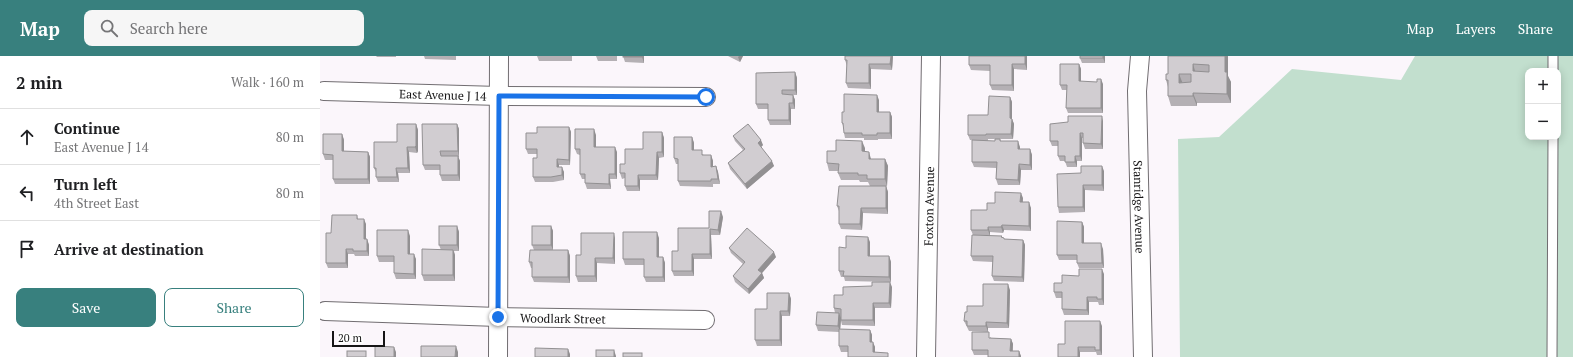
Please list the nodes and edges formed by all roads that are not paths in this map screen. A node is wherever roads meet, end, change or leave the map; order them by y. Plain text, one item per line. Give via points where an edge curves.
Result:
1 (499, 56) edge
2 (931, 56) edge
3 (1140, 56) edge
4 (1553, 56) edge
5 (1553, 68) edge
6 (324, 91) dead end
7 (499, 96) junction
8 (706, 97) dead end
9 (1553, 140) edge
10 (325, 311) dead end
11 (498, 317) junction
12 (705, 320) dead end
13 (498, 357) edge
14 (926, 357) edge
15 (1143, 357) edge
16 (1552, 357) edge

1 - 7 street
2 - 14 street, Foxton Avenue
3 - 15 street, Stanridge Avenue via 1137,91
4 - 5 lane
6 - 7 street, East Avenue J 14
7 - 8 street, East Avenue J 14
7 - 11 street
9 - 16 lane
10 - 11 street, Woodlark Street
11 - 12 street, Woodlark Street
11 - 13 street

